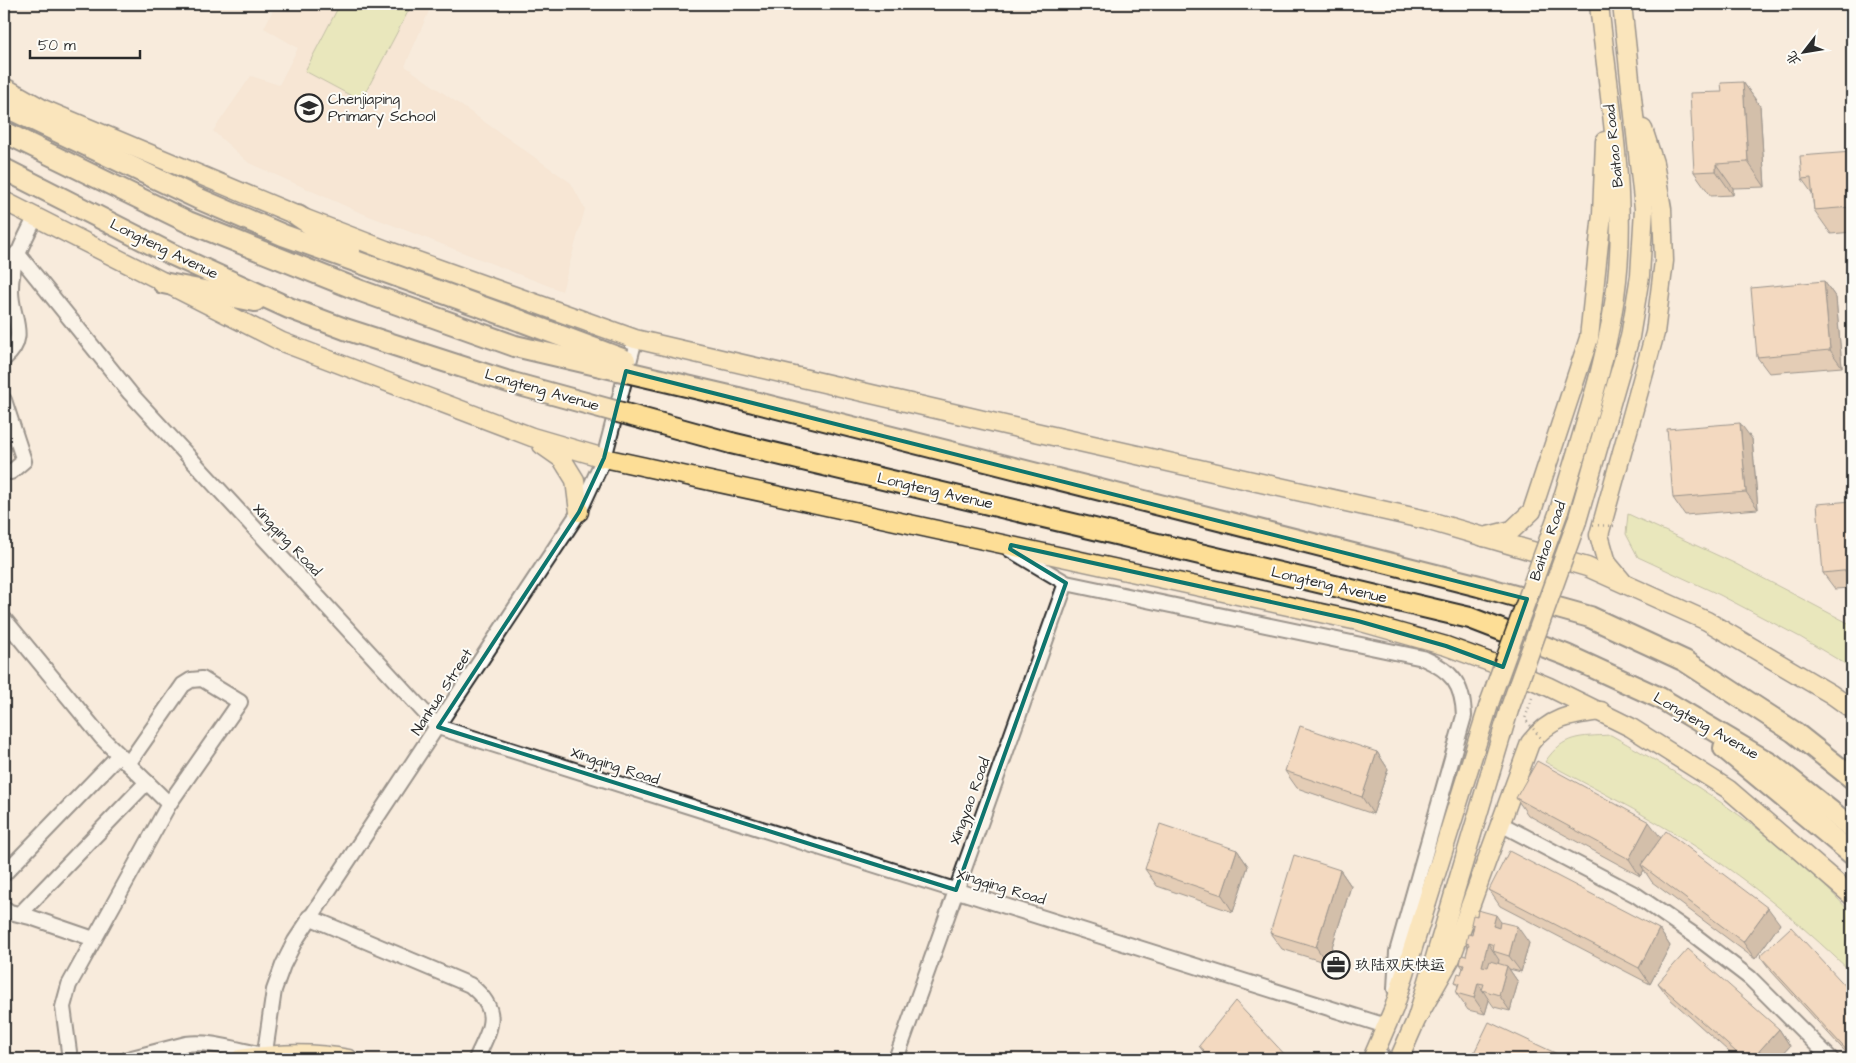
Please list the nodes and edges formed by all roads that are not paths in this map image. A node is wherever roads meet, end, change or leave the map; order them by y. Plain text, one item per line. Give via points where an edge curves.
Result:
1 (1598, 4) edge
2 (1623, 6) edge
3 (4, 87) edge
4 (1608, 90) junction
5 (1633, 95) junction
6 (4, 106) edge
7 (4, 132) edge
8 (4, 169) edge
9 (4, 201) edge
10 (298, 216) junction
11 (35, 218) junction
12 (17, 253) junction
13 (374, 268) junction
14 (163, 283) junction
15 (288, 308) junction
16 (635, 338) junction
17 (4, 359) edge
18 (699, 388) junction
19 (4, 400) edge
20 (532, 438) junction
21 (604, 458) junction
22 (11, 472) dead end
23 (579, 512) junction
24 (1484, 537) junction
25 (1000, 543) junction
26 (1066, 583) junction
27 (1626, 585) junction
28 (4, 620) edge
29 (1685, 662) junction
30 (1831, 694) junction
31 (1660, 698) junction
32 (1852, 698) edge
33 (1852, 709) edge
34 (1601, 711) junction
35 (438, 727) junction
36 (124, 759) junction
37 (1852, 761) edge
38 (1852, 778) edge
39 (148, 782) junction
40 (170, 804) junction
41 (1499, 823) junction
42 (1852, 828) edge
43 (1852, 854) edge
44 (4, 874) edge
45 (956, 890) junction
46 (1852, 896) edge
47 (4, 908) edge
48 (20, 914) junction
49 (309, 917) junction
50 (94, 939) junction
51 (1394, 1008) junction
52 (1417, 1018) junction
53 (1386, 1026) junction
54 (264, 1057) edge
55 (1378, 1057) edge
56 (70, 1059) edge
57 (128, 1059) edge
58 (240, 1059) edge
59 (350, 1059) edge
60 (476, 1059) edge
61 (896, 1059) edge
62 (1398, 1059) edge
63 (1831, 1059) edge

1 - 4 main road, Baitao Road
2 - 5 main road, Baitao Road
3 - 10 main road via 43,109
4 - 24 main road via 1602,214 1589,338 1532,511 1512,530
4 - 51 main road, Baitao Road, bridge via 1620,215 1617,279 1608,340 1559,511 1490,701
5 - 27 main road via 1654,163 1662,209 1664,261 1655,333 1599,535 1607,564
5 - 52 main road, Baitao Road, bridge via 1644,209 1640,276 1630,337 1583,523 1509,710
6 - 13 highway via 197,198 283,235
7 - 18 highway, bridge via 188,222 361,291 515,346
8 - 15 highway, Longteng Avenue via 173,255
9 - 11 main road
10 - 13 highway
10 - 16 main road
11 - 12 street
11 - 14 main road
12 - 17 street via 11,291 18,333 13,351
12 - 35 street, Xingqing Road via 130,393
13 - 18 highway, bridge
14 - 15 highway
14 - 20 main road via 282,342
15 - 31 highway, Longteng Avenue, bridge via 509,382 731,442 1470,618 1566,655
16 - 21 street, Nanhua Street
16 - 24 main road via 1426,520
18 - 29 highway, bridge via 1480,586 1590,617
19 - 22 street via 24,461
20 - 21 main road
20 - 23 main road via 562,459 574,480
21 - 23 street, Nanhua Street
21 - 25 main road
23 - 35 street, Nanhua Street
24 - 27 main road via 1587,567
25 - 26 street
25 - 34 main road via 1401,632 1495,664
26 - 45 street, Xingyao Road
26 - 51 street via 1423,658 1450,674 1459,687 1464,716 1397,952
27 - 30 main road via 1707,622
28 - 36 street via 102,738
29 - 37 highway via 1802,722
29 - 38 highway via 1794,732
30 - 32 street
30 - 33 main road
31 - 42 highway, Longteng Avenue via 1771,764
31 - 43 highway
34 - 41 main road via 1576,714 1540,731 1524,756
34 - 46 main road via 1728,789
35 - 45 street, Xingqing Road
35 - 49 street, Nanhua Street
36 - 39 street
36 - 40 street via 191,680 202,679 240,702
36 - 44 street
39 - 40 street
39 - 48 street
40 - 50 street
41 - 52 main road via 1451,958
41 - 63 street via 1636,895 1694,935 1750,978
45 - 53 street, Xingqing Road
45 - 61 street, Xingyao Road
47 - 48 street
48 - 50 street
49 - 54 street, Nanhua Street via 283,965 274,990
49 - 60 street via 470,985 480,993 487,1002 491,1022
50 - 56 street via 68,985 63,1007
51 - 53 main road, Baitao Road
52 - 62 main road, Baitao Road
53 - 55 main road, Baitao Road
54 - 57 street via 195,1043
54 - 58 main road
54 - 59 main road via 316,1054

